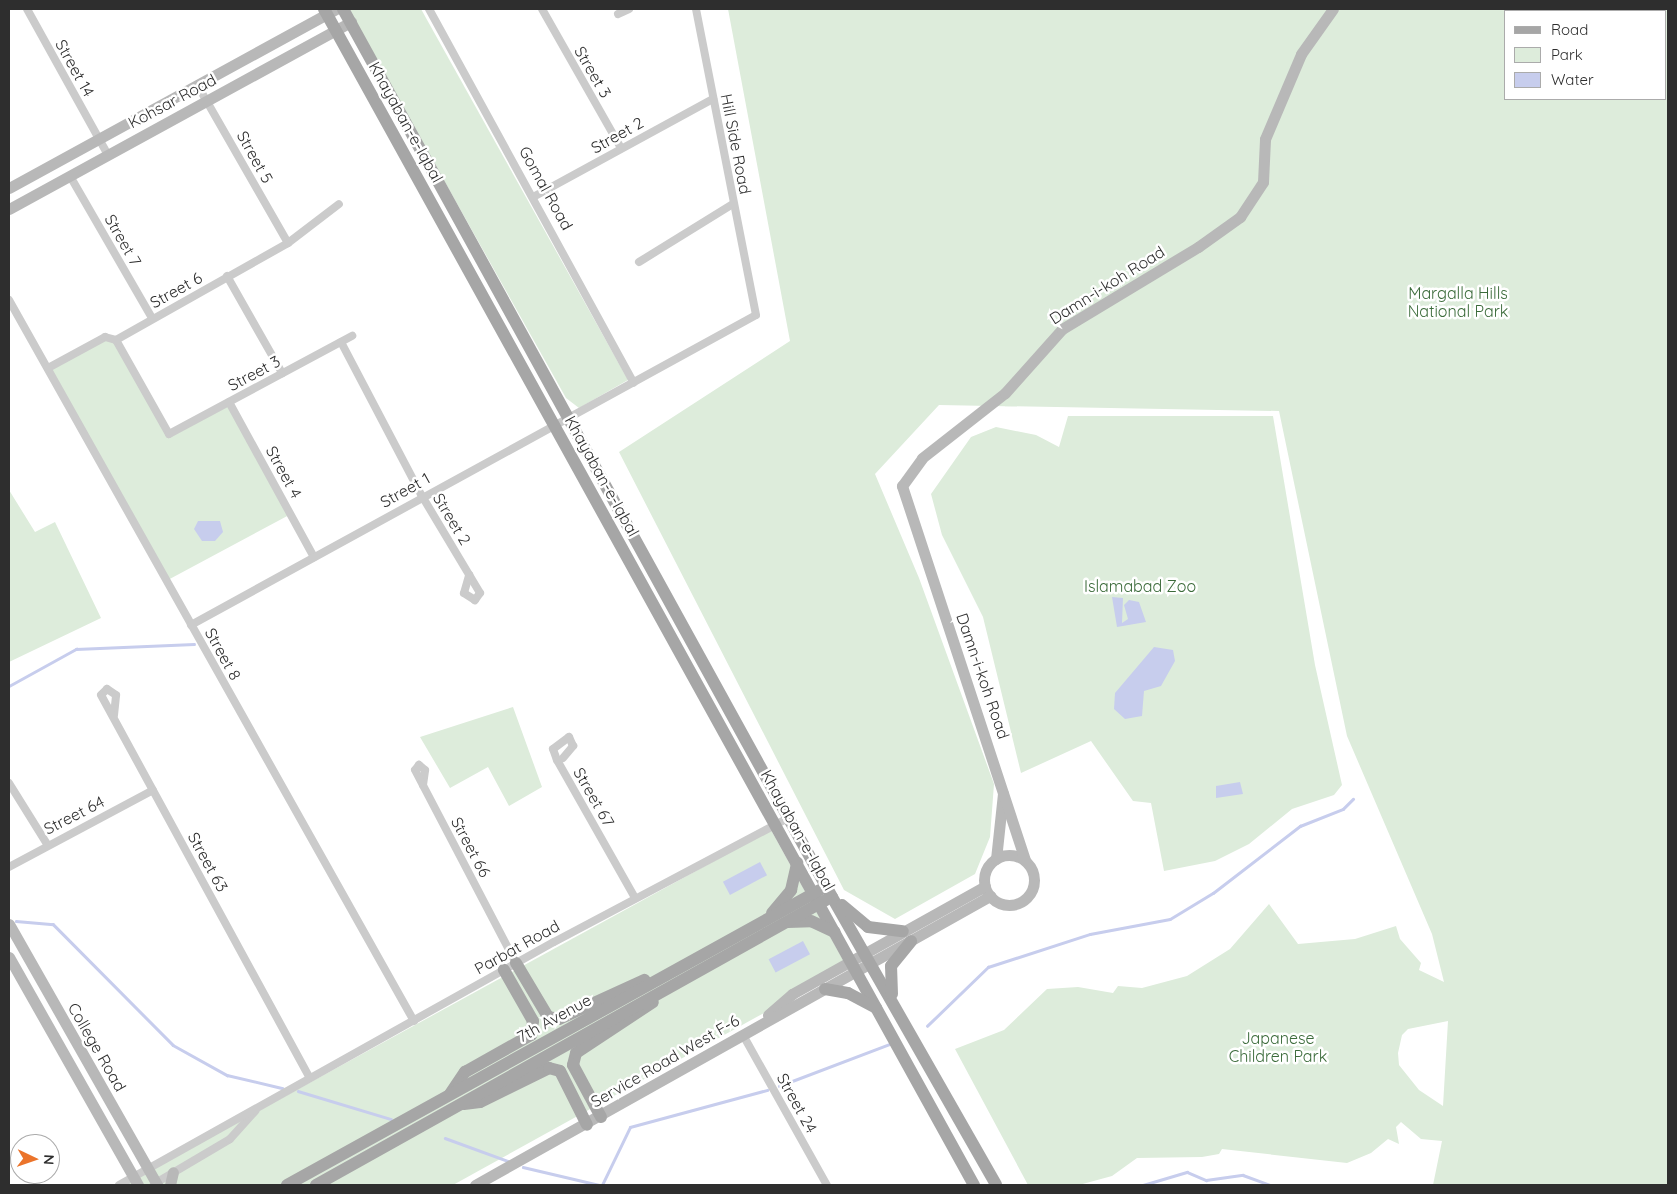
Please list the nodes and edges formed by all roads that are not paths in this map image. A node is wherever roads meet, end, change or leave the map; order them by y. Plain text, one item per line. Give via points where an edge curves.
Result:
1 (27, 9) edge
2 (343, 9) edge
3 (429, 9) edge
4 (542, 9) edge
5 (629, 9) edge
6 (696, 9) edge
7 (1333, 9) edge
8 (329, 11) edge
9 (618, 14) dead end
10 (350, 22) junction
11 (336, 29) junction
12 (198, 86) junction
13 (713, 100) junction
14 (208, 101) junction
15 (100, 140) junction
16 (621, 148) junction
17 (108, 154) junction
18 (70, 176) junction
19 (9, 188) edge
20 (535, 196) junction
21 (339, 204) dead end
22 (733, 204) junction
23 (9, 209) edge
24 (288, 243) junction
25 (639, 262) dead end
26 (227, 276) junction
27 (9, 300) edge
28 (152, 318) junction
29 (352, 336) dead end
30 (116, 340) junction
31 (341, 342) junction
32 (48, 368) junction
33 (282, 374) junction
34 (634, 383) junction
35 (230, 402) junction
36 (569, 418) junction
37 (554, 426) junction
38 (422, 496) junction
39 (314, 557) junction
40 (469, 575) dead end
41 (190, 625) junction
42 (114, 715) dead end
43 (563, 758) dead end
44 (9, 783) edge
45 (424, 785) dead end
46 (1003, 788) junction
47 (153, 790) junction
48 (790, 817) junction
49 (774, 823) junction
50 (47, 844) junction
51 (996, 858) junction
52 (1025, 860) junction
53 (797, 863) junction
54 (9, 867) edge
55 (988, 891) junction
56 (829, 892) junction
57 (635, 898) junction
58 (817, 899) junction
59 (767, 919) junction
60 (784, 922) junction
61 (9, 924) edge
62 (835, 932) junction
63 (907, 936) junction
64 (863, 952) junction
65 (9, 957) edge
66 (851, 960) junction
67 (516, 963) junction
68 (870, 965) junction
69 (504, 970) junction
70 (858, 972) junction
71 (664, 975) junction
72 (672, 986) junction
73 (825, 989) junction
74 (894, 1002) junction
75 (881, 1013) junction
76 (414, 1021) junction
77 (743, 1035) junction
78 (310, 1078) junction
79 (452, 1101) junction
80 (260, 1106) junction
81 (601, 1117) junction
82 (588, 1125) junction
83 (148, 1168) junction
84 (173, 1172) junction
85 (135, 1181) edge
86 (292, 1182) edge
87 (155, 1184) edge
88 (119, 1185) edge
89 (170, 1185) edge
90 (316, 1185) edge
91 (475, 1185) edge
92 (827, 1185) edge
93 (974, 1185) edge
94 (996, 1185) edge

1 - 15 street, Street 14
2 - 10 main road, Khayaban-e-Iqbal
3 - 20 street, Gomal Road
4 - 16 street, Street 3
5 - 9 street
6 - 13 street, Hill Side Road
7 - 46 street, Damn-i-koh Road via 1301,54 1265,139 1263,182 1240,216 1198,248 1062,329 1005,393 922,458 905,478 902,495
8 - 11 main road, Khayaban-e-Iqbal
8 - 12 street, Kohsar Road
10 - 11 street, Kohsar Road
10 - 36 main road, Khayaban-e-Iqbal
11 - 14 street, Kohsar Road
11 - 37 main road, Khayaban-e-Iqbal
12 - 14 street, Street 5
12 - 15 street, Kohsar Road
13 - 16 street, Street 2
13 - 22 street, Hill Side Road
14 - 17 street, Kohsar Road
14 - 24 street, Street 5
15 - 17 street, Street 14
15 - 19 street, Kohsar Road
16 - 20 street, Street 2
17 - 18 street, Kohsar Road
18 - 23 street, Kohsar Road
18 - 28 street, Street 7
20 - 34 street, Gomal Road
21 - 24 street, Street 6
22 - 25 street
22 - 34 street, Hill Side Road via 756,316
24 - 26 street, Street 6
26 - 28 street, Street 6
26 - 33 street
27 - 32 street, Street 8
28 - 30 street, Street 6
29 - 31 street, Street 3
30 - 32 street via 105,337
30 - 35 street, Street 3 via 169,434
31 - 33 street, Street 3
31 - 38 street, Street 2
32 - 41 street, Street 8
33 - 35 street, Street 3
34 - 36 street, Street 1
35 - 39 street, Street 4
36 - 37 street, Street 1
36 - 48 main road, Khayaban-e-Iqbal
37 - 38 street, Street 1
37 - 49 main road, Khayaban-e-Iqbal
38 - 39 street, Street 1
38 - 40 street, Street 2 via 480,593 475,600 464,593
39 - 41 street, Street 1
41 - 76 street, Street 8
42 - 47 street, Street 63 via 116,695 107,688 101,695
43 - 57 street, Street 67 via 573,746 569,737 553,749 557,760
44 - 50 street
45 - 67 street, Street 66 via 425,770 419,766 415,770
46 - 51 street
46 - 52 street, Damn-i-koh Road
47 - 50 street, Street 64
47 - 78 street, Street 63
48 - 49 street, Parbat Road
48 - 56 main road, Khayaban-e-Iqbal
49 - 53 main road, Khayaban-e-Iqbal
49 - 57 street, Parbat Road
50 - 54 street, Street 64
51 - 52 street via 1011,855
51 - 55 street via 986,870
52 - 55 street via 1034,878 1028,896 1014,905
53 - 58 main road, Khayaban-e-Iqbal
53 - 59 main road via 791,890
55 - 63 street
56 - 58 main road, 7th Avenue
56 - 63 main road via 868,927
56 - 64 main road, Khayaban-e-Iqbal
57 - 67 street, Parbat Road
58 - 59 main road, 7th Avenue
58 - 60 main road, 7th Avenue
58 - 62 main road, Khayaban-e-Iqbal
59 - 71 main road, 7th Avenue
60 - 62 main road via 811,922
60 - 72 main road, 7th Avenue
61 - 83 street, College Road
62 - 66 main road, Khayaban-e-Iqbal
63 - 64 street
63 - 68 street
63 - 74 main road via 891,966
64 - 66 street
64 - 68 main road, Khayaban-e-Iqbal
65 - 85 street, College Road
66 - 70 main road, Khayaban-e-Iqbal
66 - 77 street via 792,994
67 - 69 street, Parbat Road
67 - 71 main road via 548,1017 559,1020 624,986
68 - 70 street, Service Road West F-6
68 - 74 main road, Khayaban-e-Iqbal
69 - 76 street, Parbat Road
69 - 79 main road via 533,1021 531,1035 465,1072
70 - 73 street, Service Road West F-6
70 - 75 main road, Khayaban-e-Iqbal
71 - 79 main road, 7th Avenue
72 - 79 main road, 7th Avenue
72 - 81 main road via 636,1018 576,1053 573,1065
73 - 75 main road via 866,1000
73 - 77 street, Service Road West F-6
74 - 94 main road, Khayaban-e-Iqbal
75 - 93 main road, Khayaban-e-Iqbal
76 - 78 street, Parbat Road
77 - 81 street, Service Road West F-6
77 - 92 street, Street 24
78 - 80 street, Parbat Road
79 - 82 main road via 480,1102 549,1068 560,1071
79 - 86 main road, 7th Avenue
79 - 90 main road, 7th Avenue
80 - 83 street, Parbat Road
80 - 84 street, Parbat Road via 230,1139
81 - 82 street, Service Road West F-6
82 - 91 street, Service Road West F-6
83 - 85 street, Parbat Road
83 - 87 street, College Road
84 - 87 street, Parbat Road
84 - 89 street
85 - 88 street, Parbat Road

